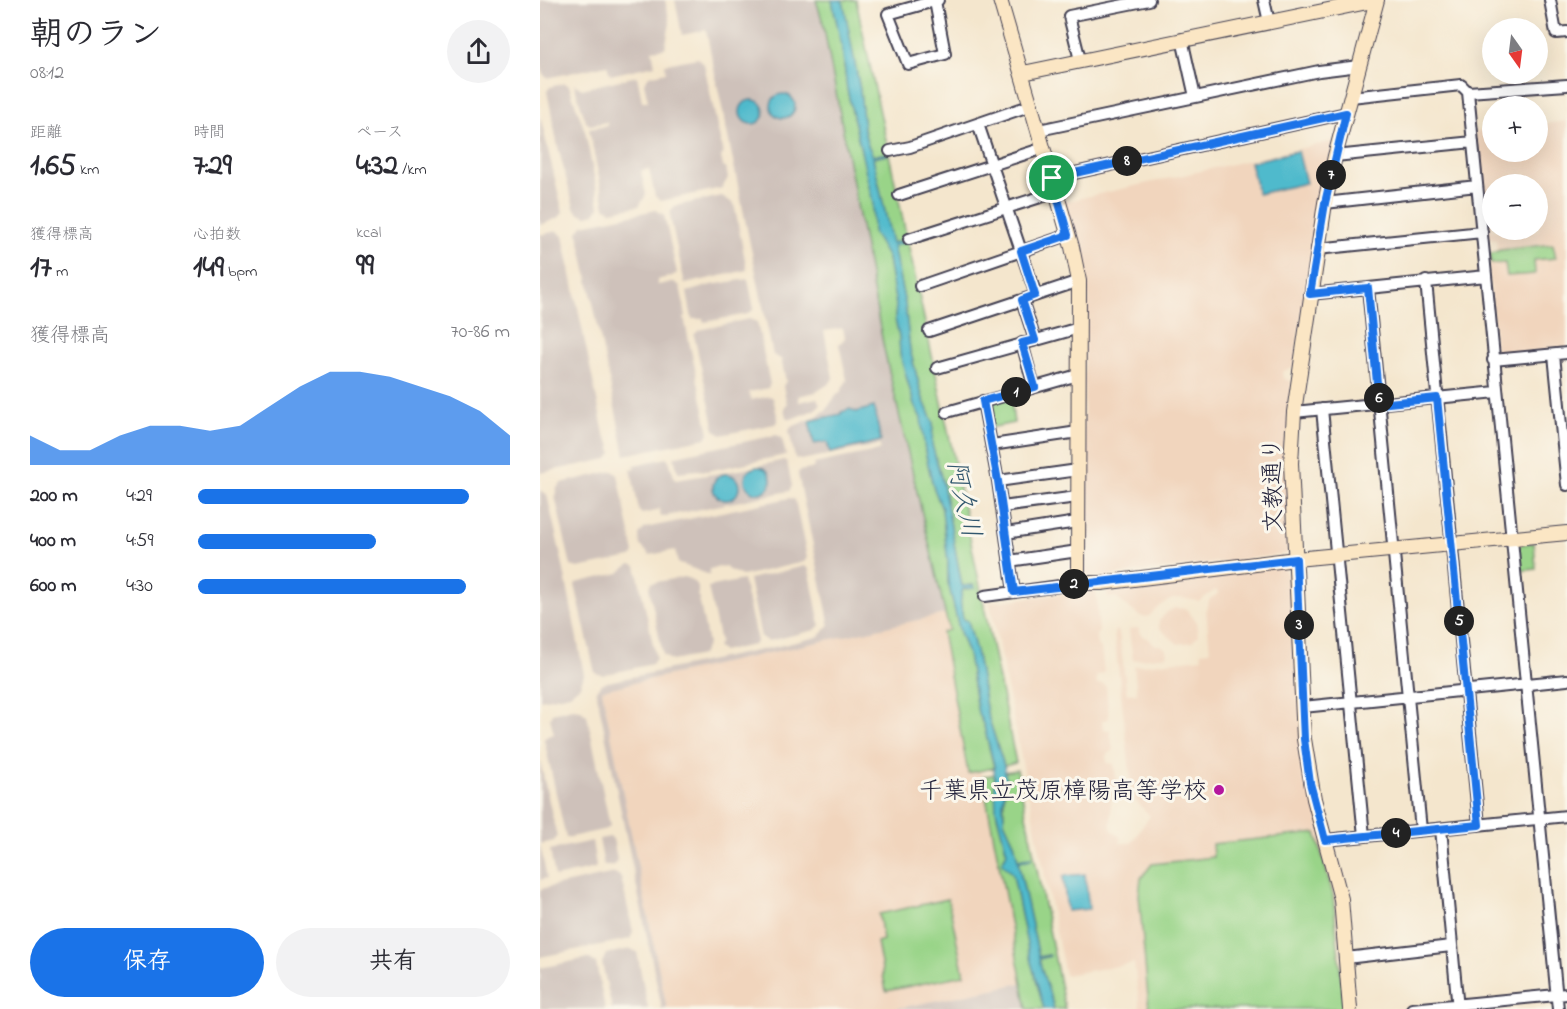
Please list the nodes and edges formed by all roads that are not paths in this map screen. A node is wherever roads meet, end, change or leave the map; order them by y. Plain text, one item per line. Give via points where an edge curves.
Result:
1 (1000, 0) edge
2 (1149, 0) edge
3 (1264, 0) edge
4 (1377, 0) edge
5 (1550, 0) edge
6 (933, 1) edge
7 (1110, 3) edge
8 (1269, 22) junction
9 (1567, 32) edge
10 (1182, 39) junction
11 (1080, 60) junction
12 (1359, 66) junction
13 (1023, 73) junction
14 (1567, 85) edge
15 (1468, 92) junction
16 (1195, 97) junction
17 (1351, 97) junction
18 (1032, 105) junction
19 (1346, 113) junction
20 (978, 124) junction
21 (1039, 130) junction
22 (1473, 142) junction
23 (1044, 148) junction
24 (890, 151) dead end
25 (1335, 156) junction
26 (992, 166) junction
27 (1054, 185) junction
28 (1477, 186) junction
29 (899, 195) dead end
30 (1325, 203) junction
31 (1007, 208) junction
32 (1482, 232) joint
33 (1068, 235) junction
34 (909, 238) dead end
35 (1483, 240) edge
36 (1317, 249) junction
37 (1021, 251) junction
38 (1486, 276) junction
39 (1079, 281) junction
40 (1426, 281) junction
41 (920, 286) dead end
42 (1368, 288) junction
43 (1310, 294) junction
44 (1035, 295) junction
45 (1022, 300) junction
46 (1079, 328) junction
47 (929, 331) dead end
48 (1035, 340) junction
49 (1022, 343) junction
50 (1567, 353) edge
51 (1554, 355) junction
52 (1493, 360) junction
53 (937, 368) dead end
54 (1078, 375) junction
55 (1035, 387) junction
56 (1497, 392) junction
57 (1437, 398) junction
58 (983, 401) junction
59 (1379, 404) junction
60 (1322, 409) junction
61 (947, 412) dead end
62 (1294, 412) junction
63 (1078, 432) junction
64 (992, 445) junction
65 (1078, 470) junction
66 (998, 481) junction
67 (1567, 485) edge
68 (1077, 497) junction
69 (1002, 507) junction
70 (1077, 522) junction
71 (1567, 532) edge
72 (1006, 533) junction
73 (1512, 538) junction
74 (1452, 544) junction
75 (1394, 549) junction
76 (1077, 551) junction
77 (1336, 555) junction
78 (1296, 559) junction
79 (1010, 561) junction
80 (1082, 583) junction
81 (1014, 592) junction
82 (985, 596) dead end
83 (1567, 680) edge
84 (1525, 684) junction
85 (1466, 690) junction
86 (1408, 695) junction
87 (1350, 701) junction
88 (1303, 707) junction
89 (1567, 816) edge
90 (1539, 819) junction
91 (1479, 825) junction
92 (1440, 829) junction
93 (1421, 831) junction
94 (1364, 836) junction
95 (1325, 840) junction
96 (1451, 946) junction
97 (1346, 958) junction
98 (1562, 994) edge
99 (1458, 1006) edge
100 (1350, 1009) edge
101 (1412, 1009) edge
102 (1558, 1009) edge

1 - 13 street
2 - 7 street
3 - 8 street
4 - 8 street
4 - 12 street, 文教通り
5 - 9 street via 1556,33
6 - 6 street via 888,14 908,64 945,54
7 - 11 street via 1069,16
8 - 10 street
10 - 11 street
10 - 16 street
11 - 13 street
12 - 16 street
12 - 17 street, 文教通り
13 - 18 street
14 - 15 street
15 - 17 street via 1461,85
15 - 22 street
16 - 21 street
17 - 19 street, 文教通り
18 - 20 street
18 - 21 street
19 - 25 street, 文教通り
19 - 27 street
20 - 24 street
20 - 26 street
21 - 23 street
22 - 25 street
22 - 28 street
23 - 26 street
23 - 27 street
25 - 30 street, 文教通り
26 - 29 street
26 - 31 street
27 - 31 street
27 - 33 street
28 - 30 street
28 - 32 street
30 - 36 street, 文教通り
31 - 34 street
31 - 37 street
32 - 36 street
33 - 37 street
33 - 39 street
35 - 38 street
36 - 43 street, 文教通り
37 - 41 street
37 - 44 street
38 - 40 street
38 - 52 street
39 - 44 street
39 - 46 street
40 - 42 street
40 - 57 street
42 - 43 street
42 - 59 street
43 - 62 street, 文教通り
44 - 45 street
45 - 47 street
45 - 48 street
46 - 48 street
46 - 54 street
48 - 49 street
49 - 53 street
49 - 55 street
50 - 51 street
51 - 52 street
51 - 67 street
52 - 56 street
54 - 55 street
54 - 63 street
55 - 58 street
56 - 57 street
56 - 73 street
57 - 59 street
57 - 74 street
58 - 61 street
58 - 64 street
59 - 60 street
59 - 75 street
60 - 62 street
60 - 77 street
62 - 78 street, 文教通り via 1291,463
63 - 64 street
63 - 65 street
64 - 66 street
65 - 66 street
65 - 68 street
66 - 69 street
68 - 69 street
68 - 70 street
69 - 72 street
70 - 72 street
70 - 76 street
71 - 73 street
72 - 79 street
73 - 74 street
73 - 84 street
74 - 75 street
74 - 85 street
75 - 77 street
75 - 86 street
76 - 79 street
76 - 80 street via 1078,578
77 - 78 street
77 - 87 street
78 - 80 street
78 - 88 street, 文教通り
79 - 81 street
80 - 81 street
81 - 82 street
83 - 84 street
84 - 85 street
84 - 90 street
85 - 86 street
85 - 91 street
86 - 87 street
86 - 93 street
87 - 88 street
87 - 94 street
88 - 95 street, 文教通り via 1310,783
89 - 90 street
90 - 91 street
90 - 98 street
91 - 92 street
92 - 93 street
92 - 96 street
93 - 94 street
94 - 95 street
95 - 97 street, 文教通り via 1341,899
96 - 97 street
96 - 99 street
97 - 100 street, 文教通り
98 - 99 street
98 - 102 street
99 - 101 street

